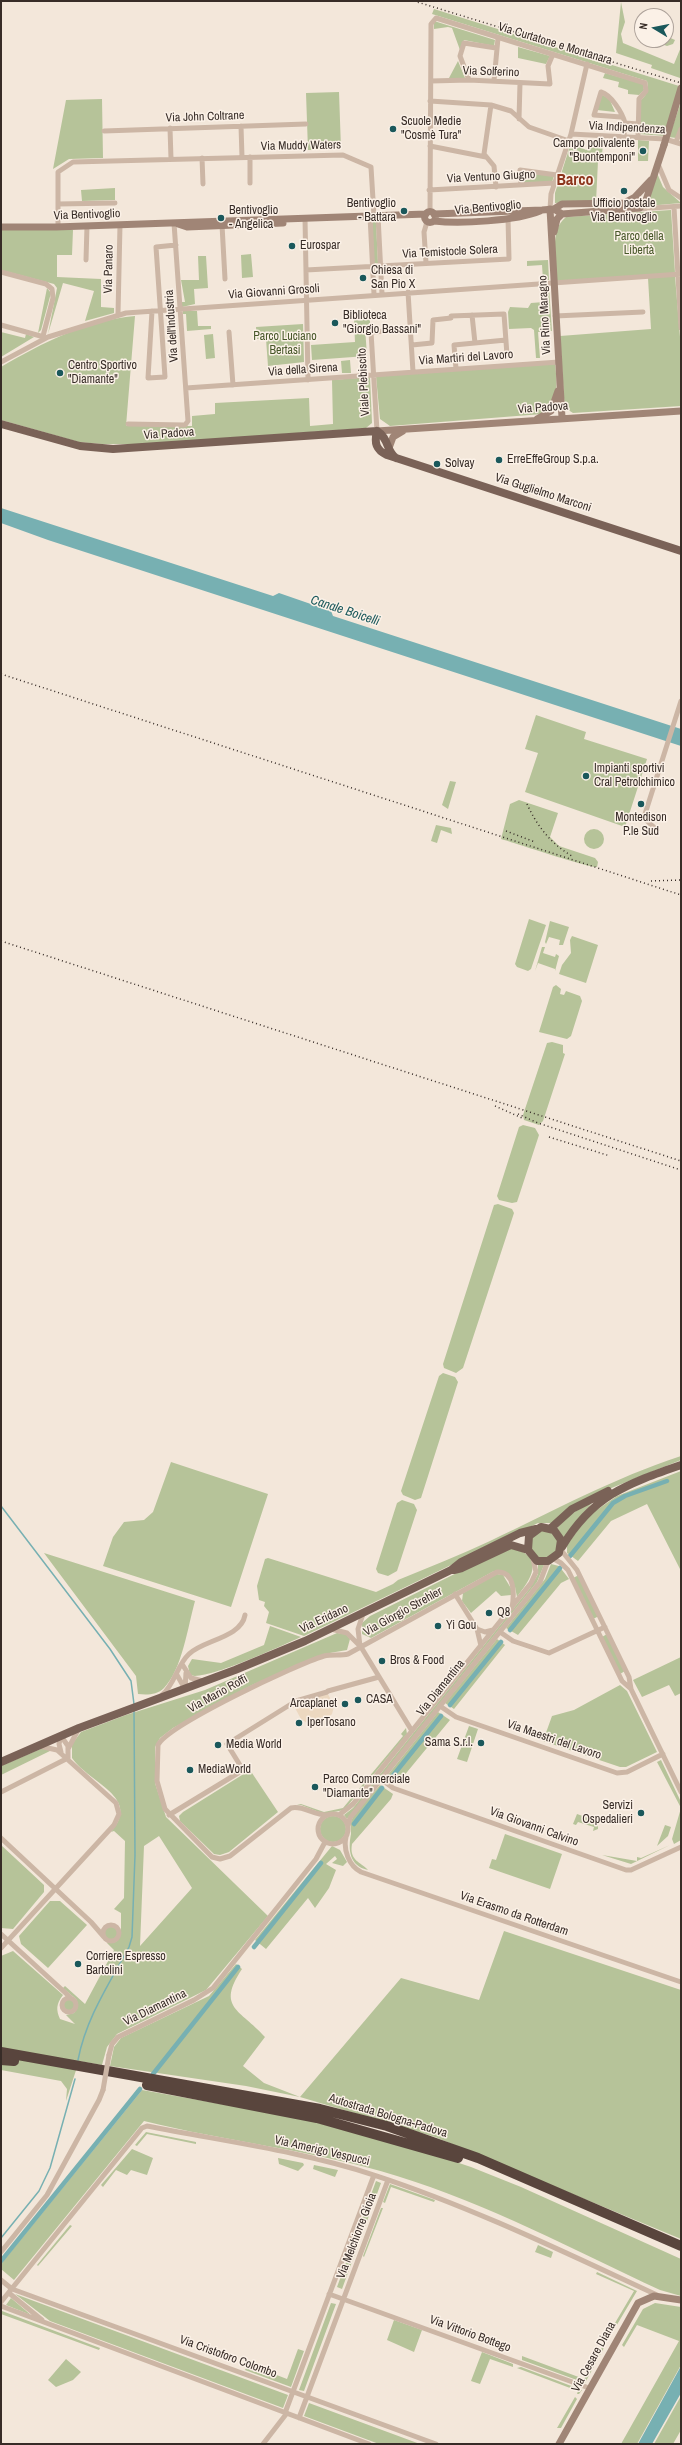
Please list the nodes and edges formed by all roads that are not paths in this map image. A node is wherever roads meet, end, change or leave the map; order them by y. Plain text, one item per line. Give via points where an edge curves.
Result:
1 (498, 38) junction
2 (496, 48) junction
3 (553, 54) junction
4 (587, 64) junction
5 (469, 80) junction
6 (431, 81) junction
7 (494, 81) junction
8 (520, 83) junction
9 (681, 88) edge
10 (430, 101) junction
11 (491, 105) junction
12 (621, 116) junction
13 (519, 118) junction
14 (625, 123) junction
15 (306, 124) dead end
16 (638, 124) junction
17 (242, 126) junction
18 (170, 128) junction
19 (681, 129) edge
20 (104, 131) dead end
21 (571, 134) junction
22 (624, 137) junction
23 (638, 138) junction
24 (569, 141) junction
25 (678, 143) edge
26 (430, 146) junction
27 (242, 157) junction
28 (250, 157) junction
29 (202, 158) junction
30 (486, 158) junction
31 (171, 159) junction
32 (658, 163) junction
33 (557, 175) junction
34 (651, 180) junction
35 (250, 182) dead end
36 (554, 183) junction
37 (203, 184) dead end
38 (521, 185) junction
39 (496, 187) junction
40 (429, 190) junction
41 (681, 198) edge
42 (630, 200) junction
43 (115, 203) dead end
44 (58, 204) junction
45 (674, 206) junction
46 (681, 206) edge
47 (549, 209) junction
48 (636, 209) junction
49 (562, 214) junction
50 (374, 216) junction
51 (429, 217) junction
52 (305, 218) junction
53 (508, 218) junction
54 (267, 221) junction
55 (174, 223) junction
56 (120, 225) junction
57 (87, 226) junction
58 (222, 226) junction
59 (1, 227) edge
60 (58, 227) junction
61 (176, 245) junction
62 (552, 246) junction
63 (86, 260) dead end
64 (426, 263) junction
65 (376, 266) junction
66 (306, 270) junction
67 (1, 272) edge
68 (679, 274) edge
69 (225, 279) dead end
70 (554, 283) junction
71 (408, 292) junction
72 (382, 294) junction
73 (372, 295) junction
74 (307, 300) junction
75 (180, 309) junction
76 (160, 310) junction
77 (152, 311) junction
78 (643, 312) dead end
79 (118, 314) junction
80 (472, 315) junction
81 (555, 316) junction
82 (1, 325) edge
83 (681, 328) edge
84 (411, 330) junction
85 (230, 332) dead end
86 (44, 337) junction
87 (506, 340) junction
88 (475, 343) junction
89 (412, 345) junction
90 (507, 355) dead end
91 (1, 362) edge
92 (558, 362) junction
93 (456, 369) junction
94 (413, 372) junction
95 (374, 375) junction
96 (308, 380) junction
97 (560, 383) junction
98 (233, 385) junction
99 (186, 388) junction
100 (556, 401) junction
101 (681, 411) edge
102 (562, 418) junction
103 (535, 420) junction
104 (1, 424) edge
105 (128, 424) dead end
106 (184, 425) joint
107 (406, 429) junction
108 (377, 431) junction
109 (342, 434) junction
110 (389, 448) junction
111 (378, 450) junction
112 (397, 459) junction
113 (681, 551) edge
114 (681, 701) edge
115 (657, 830) dead end
116 (681, 1465) edge
117 (642, 1479) junction
118 (551, 1528) junction
119 (536, 1529) junction
120 (561, 1549) junction
121 (528, 1550) junction
122 (533, 1558) junction
123 (551, 1560) junction
124 (451, 1570) junction
125 (577, 1570) junction
126 (570, 1574) junction
127 (455, 1594) junction
128 (512, 1608) junction
129 (363, 1614) junction
130 (245, 1615) dead end
131 (605, 1626) junction
132 (331, 1629) junction
133 (477, 1629) junction
134 (494, 1630) junction
135 (597, 1630) junction
136 (500, 1632) junction
137 (481, 1646) junction
138 (361, 1647) junction
139 (182, 1663) junction
140 (186, 1672) junction
141 (178, 1675) junction
142 (379, 1676) junction
143 (204, 1682) junction
144 (185, 1689) junction
145 (631, 1689) junction
146 (158, 1699) junction
147 (440, 1706) junction
148 (79, 1728) junction
149 (412, 1731) junction
150 (61, 1736) junction
151 (37, 1746) junction
152 (68, 1750) junction
153 (61, 1753) junction
154 (663, 1754) junction
155 (68, 1758) junction
156 (1, 1762) edge
157 (382, 1779) junction
158 (680, 1789) edge
159 (1, 1792) edge
160 (312, 1814) junction
161 (169, 1815) junction
162 (326, 1815) junction
163 (339, 1815) junction
164 (348, 1826) junction
165 (318, 1827) junction
166 (346, 1837) junction
167 (1, 1838) edge
168 (325, 1842) junction
169 (335, 1844) junction
170 (681, 1847) edge
171 (348, 1856) junction
172 (56, 1889) junction
173 (91, 1922) junction
174 (109, 1925) junction
175 (1, 1934) edge
176 (104, 1937) junction
177 (8, 1940) junction
178 (1, 1948) edge
179 (681, 1982) edge
180 (59, 1987) junction
181 (71, 1998) junction
182 (63, 2000) junction
183 (1, 2048) edge
184 (1, 2052) edge
185 (1, 2059) edge
186 (88, 2068) junction
187 (374, 2174) junction
188 (388, 2180) junction
189 (681, 2246) edge
190 (1, 2252) edge
191 (681, 2253) edge
192 (1, 2280) edge
193 (10, 2291) junction
194 (329, 2294) junction
195 (660, 2296) junction
196 (343, 2300) junction
197 (681, 2300) edge
198 (1, 2302) edge
199 (1, 2306) edge
200 (44, 2323) junction
201 (589, 2388) junction
202 (293, 2391) junction
203 (307, 2396) junction
204 (286, 2413) junction
205 (299, 2418) junction
206 (262, 2444) edge
207 (369, 2444) edge
208 (436, 2444) edge
209 (559, 2444) edge

1 - 2 street
1 - 3 street, Via Curtatone e Montanara
1 - 6 street, Via Curtatone e Montanara via 434,18 431,24
2 - 5 street via 464,43 460,56
2 - 7 street
3 - 4 street, Via Curtatone e Montanara
3 - 8 street, Via Solferino via 548,66 550,84
4 - 16 street, Via Curtatone e Montanara via 645,83 646,91 639,99
4 - 21 street, Via Rino Maragno
5 - 6 street, Via Solferino
5 - 7 street, Via Solferino
6 - 10 street
7 - 8 street, Via Solferino
8 - 13 street
9 - 32 street, bridge
10 - 11 street
10 - 26 street
11 - 13 street via 511,111
11 - 30 street via 484,151
12 - 12 street via 610,97 601,92 594,116
12 - 14 street
13 - 24 street via 529,126
14 - 16 street
14 - 22 street
15 - 17 street, Via John Coltrane
16 - 23 street
17 - 18 street, Via John Coltrane
17 - 27 street
18 - 20 street, Via John Coltrane
18 - 31 street
19 - 25 street
21 - 22 street, Via Indipendenza
21 - 24 street, Via Rino Maragno
22 - 23 street, Via Indipendenza
23 - 25 street, Via Indipendenza
24 - 33 street, Via Rino Maragno
26 - 30 street
26 - 40 street
27 - 28 street, Via Muddy Waters
27 - 29 street, Via Muddy Waters
28 - 35 street, Via Muddy Waters
28 - 50 street, Via Muddy Waters via 339,154 368,164 373,170
29 - 31 street, Via Muddy Waters
29 - 37 street
30 - 39 street via 494,166
31 - 44 street, Via Muddy Waters via 70,163 58,172
32 - 34 street
32 - 41 street via 668,190
33 - 36 street, Via Rino Maragno
33 - 38 street via 520,170
34 - 42 street
34 - 48 street via 645,202
36 - 38 street, Via Ventuno Giugno
36 - 47 street, Via Rino Maragno
38 - 39 street, Via Ventuno Giugno
39 - 40 street, Via Ventuno Giugno
40 - 51 street
42 - 47 street, Via Bentivoglio via 562,204
42 - 48 street
43 - 44 street
44 - 60 street, Via Muddy Waters
45 - 46 street
45 - 48 street
45 - 68 street
47 - 49 street
47 - 51 street, Via Bentivoglio
47 - 53 street, Via Bentivoglio
47 - 62 street, Via Rino Maragno
48 - 49 street
49 - 62 street, Via Rino Maragno via 555,225
50 - 51 street, Via Bentivoglio
50 - 52 street, Via Bentivoglio
50 - 65 street
50 - 65 street
51 - 53 street, Via Bentivoglio via 445,222
51 - 64 street via 424,232
52 - 54 street, Via Bentivoglio via 289,222
52 - 66 street
53 - 64 street, Via Temistocle Solera via 509,259
54 - 55 street, Via Bentivoglio
54 - 58 street, Via Bentivoglio
55 - 56 street, Via Bentivoglio
55 - 58 street, Via Bentivoglio via 187,226
55 - 61 street, Via dell'Industria
56 - 57 street, Via Bentivoglio
56 - 79 street, Via Panaro
57 - 60 street, Via Bentivoglio
57 - 63 street
58 - 69 street
59 - 60 street, Via Bentivoglio
61 - 75 street, Via dell'Industria
61 - 76 street via 156,247
62 - 70 street, Via Rino Maragno
64 - 65 street, Via Temistocle Solera
65 - 66 street, Via Temistocle Solera
65 - 72 street
65 - 73 street
66 - 74 street
67 - 86 street via 46,284 52,289 53,298
68 - 70 street, Via Giovanni Grosoli
68 - 83 street
70 - 71 street, Via Giovanni Grosoli
70 - 81 street, Via Rino Maragno
71 - 72 street, Via Giovanni Grosoli
71 - 84 street
72 - 73 street, Via Giovanni Grosoli
73 - 74 street, Via Giovanni Grosoli
74 - 75 street, Via Giovanni Grosoli
74 - 96 street
75 - 76 street, Via Giovanni Grosoli
75 - 99 street, Via dell'Industria
76 - 77 street, Via Giovanni Grosoli
76 - 77 street via 165,377 148,378
77 - 79 street, Via Giovanni Grosoli
78 - 81 street
79 - 86 street, Via Giovanni Grosoli
80 - 87 street via 504,314
80 - 88 street
80 - 89 street via 433,320 432,343
81 - 92 street, Via Rino Maragno
82 - 86 street
84 - 89 street
84 - 95 street, Viale Plebiscito via 371,332
85 - 98 street
86 - 91 street, Via Giovanni Grosoli
87 - 88 street
87 - 90 street
88 - 93 street via 454,345
89 - 94 street
92 - 93 street, Via Martiri del Lavoro
92 - 97 street, Via Rino Maragno
93 - 94 street, Via Martiri del Lavoro
94 - 95 street, Via Martiri del Lavoro
95 - 96 street, Via della Sirena
95 - 108 street, Viale Plebiscito
96 - 98 street, Via della Sirena
97 - 100 street, Via Rino Maragno
97 - 102 street, Via Rino Maragno
98 - 99 street, Via della Sirena
99 - 106 street, Via dell'Industria via 188,421
100 - 102 street via 557,414
100 - 103 street, Via Rino Maragno via 551,411
101 - 102 street, Via Padova
102 - 103 street, Via Padova
103 - 107 street, Via Padova
104 - 109 main road, Via Padova via 80,446 113,449
105 - 106 street, Via Padova
107 - 108 street, Via Padova
107 - 110 street via 393,437
108 - 109 main road, Via Padova
108 - 110 main road via 384,436
108 - 111 main road
109 - 111 main road, Via Padova via 367,438
110 - 112 main road
111 - 112 main road, Via Guglielmo Marconi
112 - 113 main road, Via Guglielmo Marconi
114 - 115 street via 646,810 646,819
116 - 117 main road
117 - 118 main road via 580,1504
117 - 120 main road via 592,1507 576,1524
118 - 119 main road, Via Eridano
118 - 120 main road via 560,1536
119 - 121 main road via 529,1536
119 - 124 main road, Via Eridano via 520,1533 461,1562
120 - 123 main road
120 - 125 street
121 - 122 main road
121 - 124 main road, Via Eridano via 511,1545 462,1568
122 - 123 main road
122 - 128 street, Via Diamantina via 536,1567 534,1580
123 - 126 street via 562,1563
123 - 136 street, Via Diamantina via 540,1582
124 - 129 main road, Via Eridano
125 - 126 street
125 - 131 street
126 - 135 street
127 - 128 street, Via Giorgio Strehler via 501,1572 506,1574 513,1587
127 - 133 street, Via Giorgio Strehler
127 - 138 street, Via Giorgio Strehler
128 - 134 street, Via Diamantina
129 - 132 main road, Via Eridano
129 - 138 street, Via Giorgio Strehler via 358,1631
130 - 139 street, Via Eridano via 244,1621 233,1632 196,1648
131 - 135 street
131 - 145 street via 629,1676
132 - 138 street, Via Giorgio Strehler via 347,1633
132 - 143 main road, Via Eridano
133 - 134 street via 485,1632
133 - 137 street, Via Giorgio Strehler
134 - 137 street, Via Diamantina
135 - 136 street via 549,1653 512,1641
135 - 145 street via 622,1681
136 - 147 street, Via Diamantina
137 - 149 street, Via Diamantina
138 - 142 street, Via Giorgio Strehler
138 - 161 street, Via Mario Roffi via 344,1655 323,1657 262,1682 165,1736 156,1750 156,1776
139 - 140 street
139 - 141 street, Via Eridano
140 - 143 street via 191,1678
140 - 144 street
141 - 144 street
141 - 146 street, Via Eridano
142 - 149 street, Via Giorgio Strehler
142 - 161 street via 296,1701 227,1744 243,1770
143 - 144 main road, Via Eridano
144 - 146 main road, Via Eridano
145 - 154 street
146 - 148 main road, Via Eridano
147 - 154 street, Via Maestri del Lavoro via 456,1717 620,1773
147 - 157 street, Via Diamantina
148 - 150 main road, Via Eridano
148 - 152 street
149 - 163 street, Via Diamantina via 353,1804
150 - 151 main road, Via Eridano
150 - 152 street via 67,1743
150 - 153 street
151 - 153 street via 53,1748
151 - 156 main road, Via Eridano
152 - 155 street
153 - 155 street
154 - 158 street
155 - 159 street
155 - 172 street via 116,1802 119,1814 114,1825
157 - 164 street, Via Diamantina via 352,1815
157 - 170 street, Via Giovanni Calvino via 394,1788 626,1870
160 - 161 street, Via Mario Roffi via 296,1807 289,1809 233,1855 220,1859 207,1853
160 - 162 street, Via Mario Roffi
160 - 165 street
162 - 163 street
162 - 165 street
163 - 164 street via 345,1819
164 - 166 street, Via Diamantina
165 - 168 street via 319,1835
166 - 169 street
166 - 171 street
167 - 172 street
168 - 169 street
168 - 190 street, Via Diamantina, bridge via 316,1859 213,1988 118,2037 112,2044 99,2100 47,2195
169 - 171 street, Via Erasmo da Rotterdam
171 - 179 street, Via Erasmo da Rotterdam via 353,1866 361,1872
172 - 173 street
172 - 177 street
173 - 174 street via 101,1926
173 - 176 street
174 - 176 street via 104,1929
174 - 176 street via 117,1928 119,1935 111,1941
175 - 177 street
177 - 178 street
177 - 180 street
180 - 181 street
180 - 182 street via 64,1994
181 - 182 street
181 - 182 street via 77,2005 71,2012 63,2009
183 - 186 highway
184 - 186 highway, Autostrada Bologna-Padova
185 - 191 highway, Autostrada Bologna-Padova via 317,2118 385,2136 476,2163
186 - 189 highway, Autostrada Bologna-Padova via 320,2108 387,2126 478,2158
187 - 188 street, Via Amerigo Vespucci
187 - 193 street, Via Amerigo Vespucci via 308,2158 144,2126
187 - 194 street, Via Melchiorre Gioia
188 - 195 street, Via Amerigo Vespucci via 484,2215
188 - 196 street, Via Melchiorre Gioia
192 - 193 street
193 - 198 street
193 - 200 street
193 - 202 street, Via Cristoforo Colombo
194 - 196 street
194 - 202 street, Via Melchiorre Gioia
195 - 197 street, Via Amerigo Vespucci
195 - 201 street, Via Cesare Diana via 650,2296 638,2303
196 - 201 street, Via Vittorio Bottego
196 - 203 street, Via Melchiorre Gioia
199 - 200 street
200 - 204 street
201 - 209 street, Via Cesare Diana
202 - 203 street, Via Cristoforo Colombo
202 - 204 street, Via Melchiorre Gioia
203 - 205 street, Via Melchiorre Gioia
203 - 208 street, Via Cristoforo Colombo
204 - 205 street
204 - 206 street, Via Melchiorre Gioia
205 - 207 street

